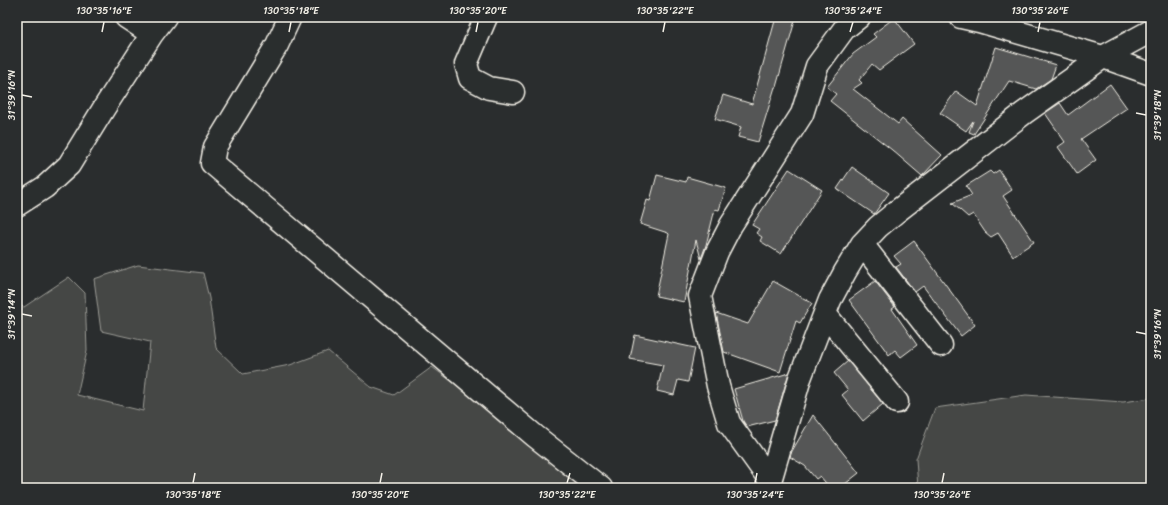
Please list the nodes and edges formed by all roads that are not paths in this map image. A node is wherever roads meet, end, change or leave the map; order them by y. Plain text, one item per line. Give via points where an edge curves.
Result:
1 (126, 17) edge
2 (165, 17) edge
3 (290, 17) edge
4 (486, 17) edge
5 (859, 17) edge
6 (961, 17) edge
7 (1151, 31) edge
8 (152, 34) junction
9 (1103, 58) junction
10 (1151, 74) edge
11 (513, 92) dead end
12 (17, 205) edge
13 (862, 244) junction
14 (825, 314) junction
15 (941, 345) dead end
16 (897, 402) dead end
17 (769, 484) edge
18 (601, 488) edge

1 - 8 street
2 - 8 street
3 - 18 street via 277,45 215,147 212,163 535,436
4 - 11 street via 466,64 470,78 489,88
5 - 17 street via 844,29 817,66 802,114 731,225 717,252 700,296 718,386 729,423
6 - 9 street
7 - 9 street
8 - 12 street via 69,165 45,187
9 - 10 street
9 - 13 street via 1024,113 896,212
13 - 14 street via 830,300
13 - 15 street
14 - 16 street
14 - 17 street via 800,378

